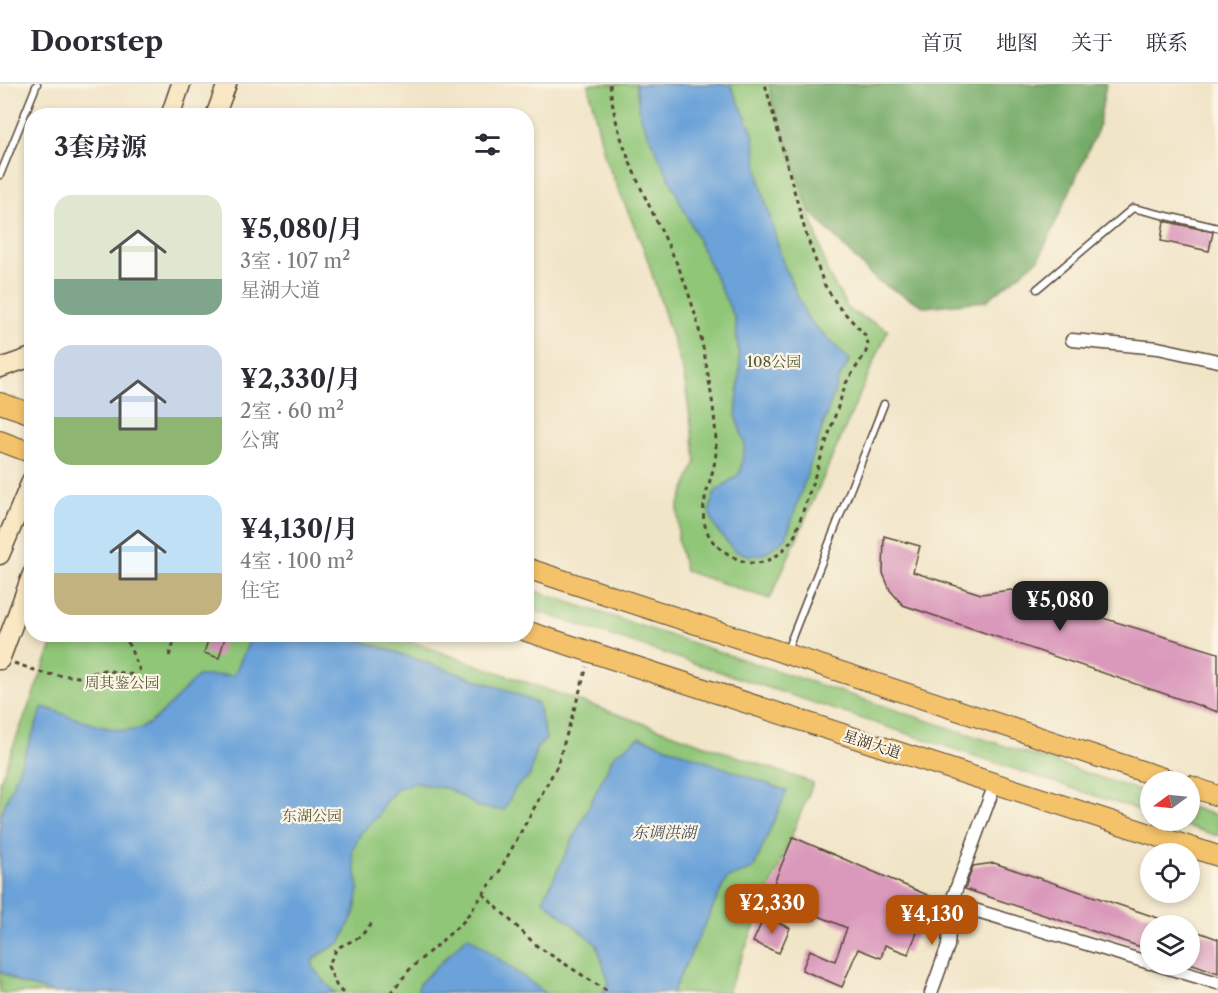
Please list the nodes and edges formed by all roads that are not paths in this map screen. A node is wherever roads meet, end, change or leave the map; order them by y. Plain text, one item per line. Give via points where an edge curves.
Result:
1 (37, 84) edge
2 (181, 84) edge
3 (227, 84) edge
4 (27, 108) edge
5 (173, 108) edge
6 (218, 108) edge
7 (24, 116) edge
8 (0, 176) edge
9 (1218, 228) edge
10 (1037, 289) dead end
11 (1072, 340) dead end
12 (24, 360) edge
13 (1218, 361) edge
14 (0, 368) edge
15 (0, 403) edge
16 (884, 404) dead end
17 (24, 411) edge
18 (0, 441) edge
19 (24, 450) edge
20 (24, 498) edge
21 (0, 555) edge
22 (534, 571) edge
23 (24, 599) edge
24 (534, 634) edge
25 (785, 653) junction
26 (0, 659) edge
27 (1142, 771) edge
28 (995, 784) junction
29 (1200, 790) edge
30 (1218, 796) edge
31 (1218, 856) edge
32 (951, 903) junction
33 (1140, 960) edge
34 (1191, 975) edge
35 (1218, 983) edge
36 (931, 993) edge

1 - 4 lane
2 - 5 main road
3 - 6 main road
7 - 8 lane
9 - 10 lane via 1133,208
11 - 13 street via 1158,348
12 - 14 main road
15 - 17 main road
16 - 25 lane
18 - 19 main road
20 - 21 main road
22 - 25 main road
23 - 26 main road
24 - 28 main road, 星湖大道
25 - 27 main road
28 - 31 main road, 星湖大道
28 - 32 street
29 - 30 main road
32 - 33 street
32 - 36 street via 948,946
34 - 35 street

